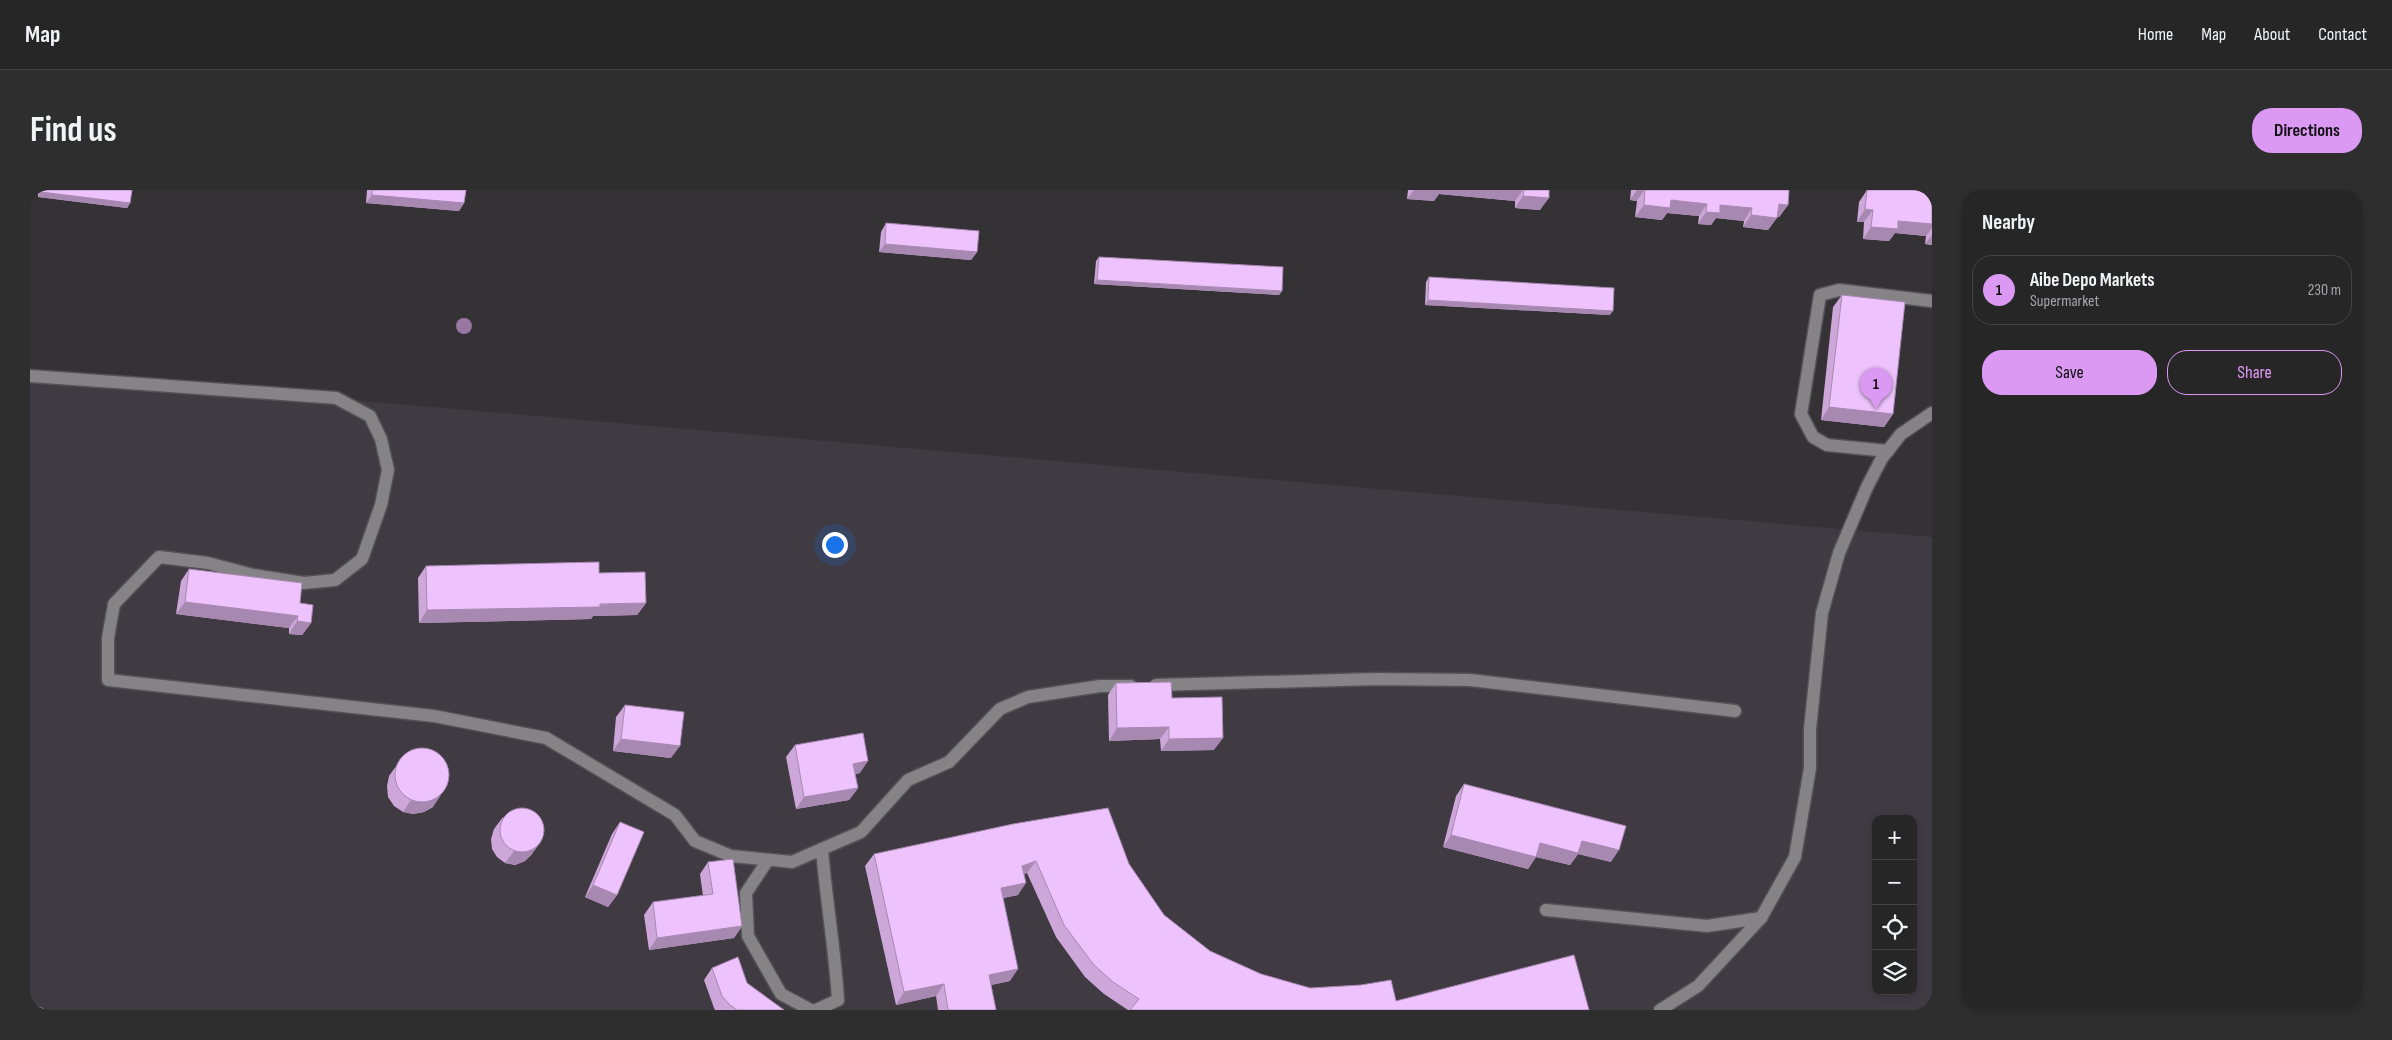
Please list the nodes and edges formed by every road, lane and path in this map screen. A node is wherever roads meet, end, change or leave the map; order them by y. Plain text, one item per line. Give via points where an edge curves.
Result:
1 (1932, 301) edge
2 (30, 376) edge
3 (1932, 413) edge
4 (1888, 451) junction
5 (1735, 711) dead end
6 (822, 849) junction
7 (768, 860) junction
8 (1546, 910) dead end
9 (1761, 918) junction
10 (811, 1010) edge
11 (816, 1010) edge
12 (1660, 1010) edge

1 - 4 lane via 1840,290 1820,295 1801,414 1813,437 1827,445
2 - 7 lane via 336,398 370,416 381,439 388,470 381,505 362,559 335,580 304,583 159,556 114,604 108,638 108,680 434,716 546,738 675,815 695,841 731,856
3 - 4 lane via 1901,434
4 - 9 lane via 1867,487 1839,553 1822,613 1810,728 1810,768 1795,857
5 - 6 lane via 1470,680 1376,679 1100,686 1028,697 1000,709 949,762 908,780 861,832
6 - 7 lane via 792,862
6 - 11 lane via 838,1000
7 - 10 lane via 746,893 748,936 781,994
8 - 9 lane via 1707,926
9 - 12 lane via 1698,986

